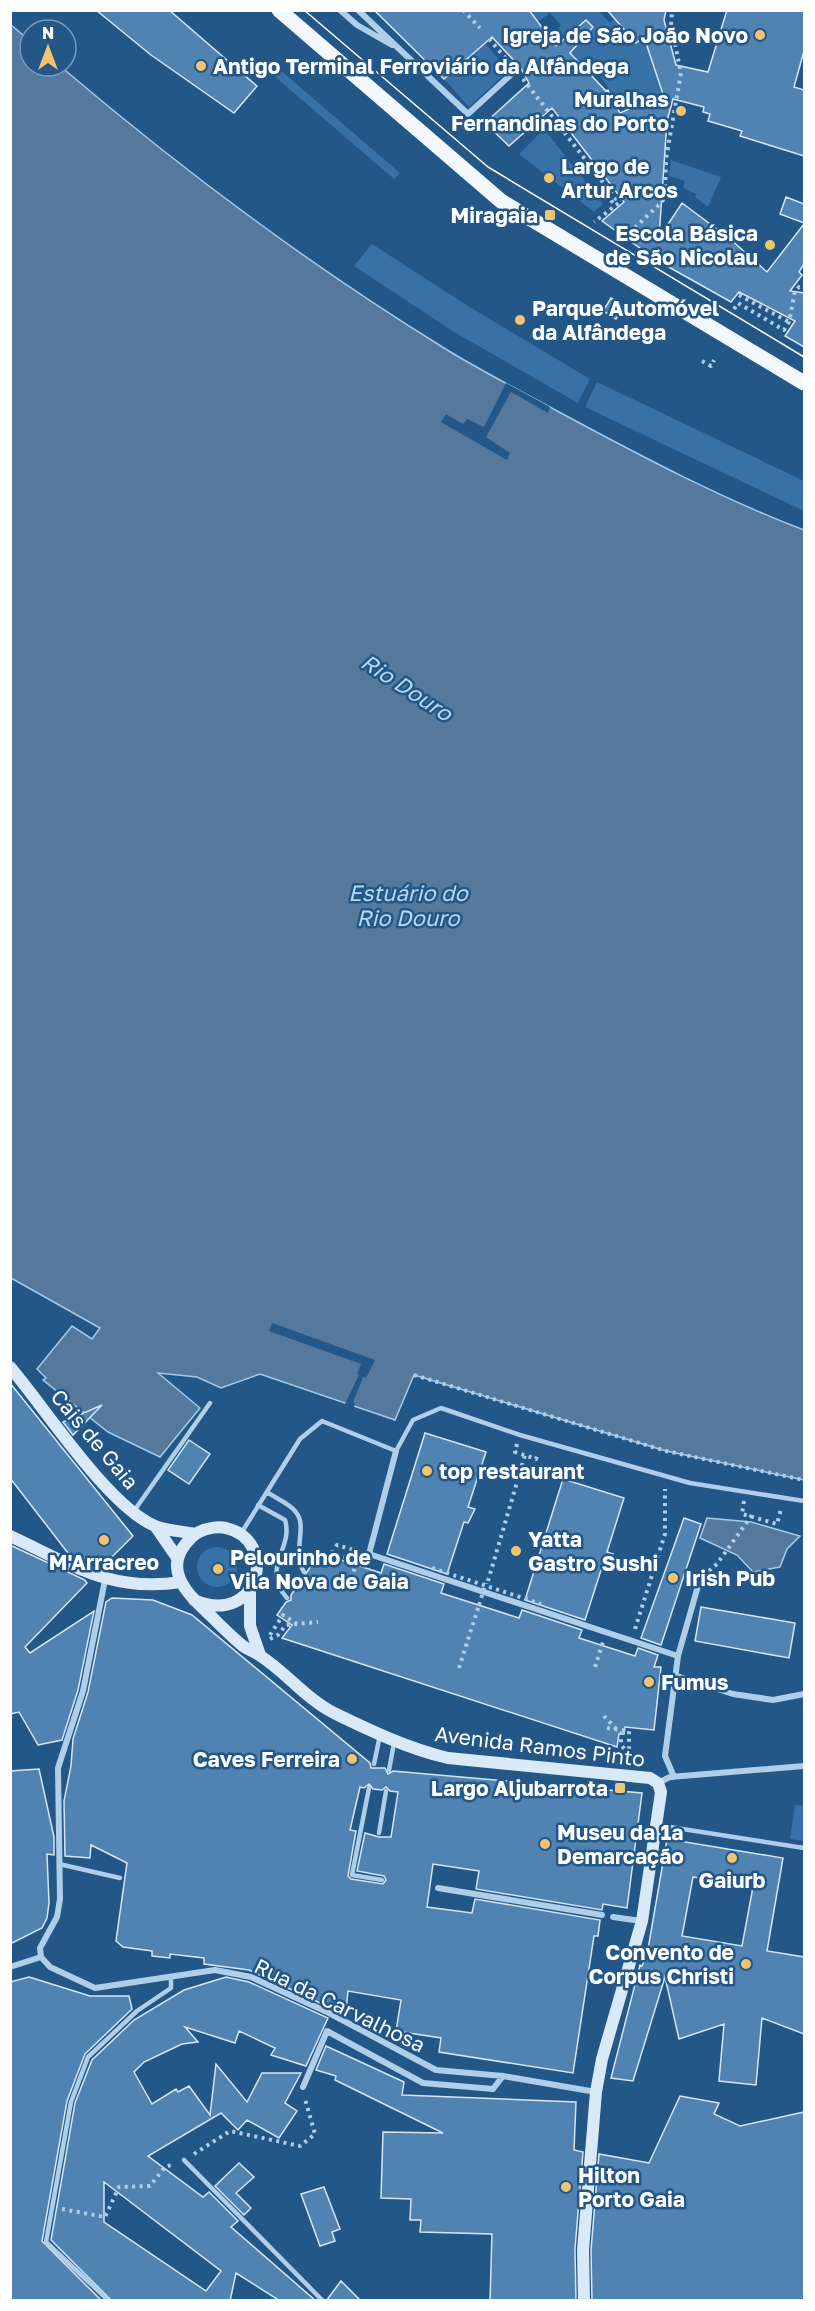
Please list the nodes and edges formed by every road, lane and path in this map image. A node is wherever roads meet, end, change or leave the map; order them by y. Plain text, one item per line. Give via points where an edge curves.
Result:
1 (279, 10) edge
2 (340, 10) edge
3 (358, 10) edge
4 (463, 10) edge
5 (672, 10) edge
6 (480, 28) dead end
7 (489, 39) dead end
8 (403, 51) junction
9 (516, 70) junction
10 (548, 117) dead end
11 (555, 126) dead end
12 (606, 194) dead end
13 (613, 202) dead end
14 (594, 222) dead end
15 (624, 238) dead end
16 (802, 288) edge
17 (739, 295) dead end
18 (735, 307) dead end
19 (789, 322) junction
20 (714, 360) dead end
21 (702, 361) dead end
22 (804, 383) edge
23 (10, 1367) edge
24 (414, 1375) dead end
25 (210, 1403) dead end
26 (396, 1451) junction
27 (515, 1452) dead end
28 (525, 1457) junction
29 (536, 1459) dead end
30 (804, 1480) edge
31 (267, 1492) junction
32 (666, 1497) dead end
33 (804, 1501) edge
34 (258, 1505) junction
35 (133, 1513) junction
36 (742, 1514) dead end
37 (751, 1517) junction
38 (777, 1524) dead end
39 (156, 1527) junction
40 (195, 1534) junction
41 (240, 1534) junction
42 (10, 1536) edge
43 (369, 1554) junction
44 (178, 1559) junction
45 (717, 1564) dead end
46 (432, 1568) dead end
47 (304, 1572) dead end
48 (700, 1579) dead end
49 (105, 1580) junction
50 (181, 1582) junction
51 (486, 1583) junction
52 (349, 1586) dead end
53 (250, 1590) junction
54 (484, 1593) junction
55 (287, 1598) dead end
56 (194, 1600) junction
57 (541, 1604) dead end
58 (318, 1622) dead end
59 (300, 1626) dead end
60 (272, 1630) dead end
61 (269, 1639) dead end
62 (631, 1640) junction
63 (606, 1642) dead end
64 (260, 1655) junction
65 (678, 1656) junction
66 (595, 1667) dead end
67 (459, 1668) dead end
68 (677, 1676) junction
69 (804, 1694) edge
70 (604, 1716) dead end
71 (606, 1728) dead end
72 (380, 1733) junction
73 (394, 1740) junction
74 (628, 1754) junction
75 (374, 1764) dead end
76 (629, 1764) dead end
77 (804, 1766) edge
78 (389, 1770) dead end
79 (674, 1777) junction
80 (658, 1783) junction
81 (369, 1788) dead end
82 (386, 1791) dead end
83 (657, 1825) junction
84 (378, 1833) dead end
85 (804, 1848) edge
86 (59, 1864) junction
87 (120, 1878) dead end
88 (382, 1880) dead end
89 (438, 1888) dead end
90 (602, 1915) dead end
91 (613, 1917) dead end
92 (642, 1921) junction
93 (41, 1957) junction
94 (10, 1967) edge
95 (171, 1975) junction
96 (502, 2076) junction
97 (303, 2087) joint
98 (596, 2092) junction
99 (184, 2160) joint
100 (165, 2167) dead end
101 (52, 2207) junction
102 (108, 2301) edge
103 (322, 2301) edge
104 (584, 2301) edge

1 - 22 main road via 501,201
2 - 8 street via 357,25
3 - 8 street
4 - 6 path
5 - 15 path via 671,25 681,73 666,159 665,195
7 - 9 path
8 - 9 street via 468,114
9 - 14 path via 619,202
10 - 11 path
12 - 13 path
16 - 19 path via 795,291
17 - 19 path
18 - 19 path via 738,303 784,330
20 - 21 path via 711,366
23 - 35 street, Cais de Gaia via 104,1484
24 - 30 path via 666,1451
25 - 35 lane
26 - 31 lane via 321,1421 300,1439
26 - 33 lane via 413,1420 441,1408 520,1435 690,1483
26 - 43 street
27 - 28 path
28 - 29 path
28 - 54 path
31 - 34 lane
31 - 47 lane via 296,1511 301,1523 297,1561
32 - 62 path via 665,1534
34 - 41 lane
34 - 55 lane via 285,1520 288,1530 276,1566 278,1588
35 - 39 street, Cais de Gaia
36 - 37 path
37 - 38 path
37 - 45 path
39 - 40 street, Cais de Gaia
39 - 44 street, Cais de Gaia
40 - 41 street via 210,1528 226,1528
40 - 44 street via 184,1544
41 - 53 street via 257,1560 257,1576
42 - 49 street
43 - 52 path via 337,1545 332,1552 357,1561
43 - 54 street
44 - 50 street
46 - 51 path, bridge
48 - 65 street
49 - 50 street via 147,1586
49 - 86 street via 83,1691 58,1768
50 - 56 street
51 - 57 path, bridge
51 - 67 path, bridge
53 - 56 street via 239,1601 224,1607
53 - 64 street via 250,1626
54 - 62 street
56 - 64 street, Avenida Ramos Pinto via 244,1647
58 - 61 path via 286,1624
59 - 60 path via 283,1615
62 - 65 street
63 - 66 path
64 - 72 street, Avenida Ramos Pinto via 313,1700
65 - 68 street
68 - 69 street via 733,1694 773,1700
68 - 79 street via 664,1756
70 - 74 path via 621,1734 621,1745
71 - 74 path via 629,1731
72 - 73 street, Avenida Ramos Pinto
72 - 75 lane
73 - 78 lane
73 - 80 street, Avenida Ramos Pinto via 448,1758 650,1778
74 - 76 path
77 - 79 street, Avenida Ramos Pinto
79 - 80 street, Avenida Ramos Pinto
80 - 83 street via 662,1792
81 - 88 lane via 352,1875
82 - 84 lane
83 - 85 lane
83 - 92 street
86 - 87 lane
86 - 93 street via 57,1917 44,1937
89 - 90 street
91 - 92 street
92 - 98 street
93 - 94 street
93 - 95 street, Rua da Carvalhosa via 50,1967 94,1988
95 - 96 street, Rua da Carvalhosa via 215,1970 251,1977 329,2013 435,2070
95 - 101 lane via 171,1988 88,2056 76,2084
96 - 97 street via 493,2089 423,2083 327,2031
96 - 98 street, Rua da Carvalhosa
97 - 99 path via 315,2134 300,2146 230,2131
98 - 104 street via 583,2250
99 - 103 lane
100 - 101 path via 150,2186 119,2187 105,2217
101 - 102 lane via 45,2242

